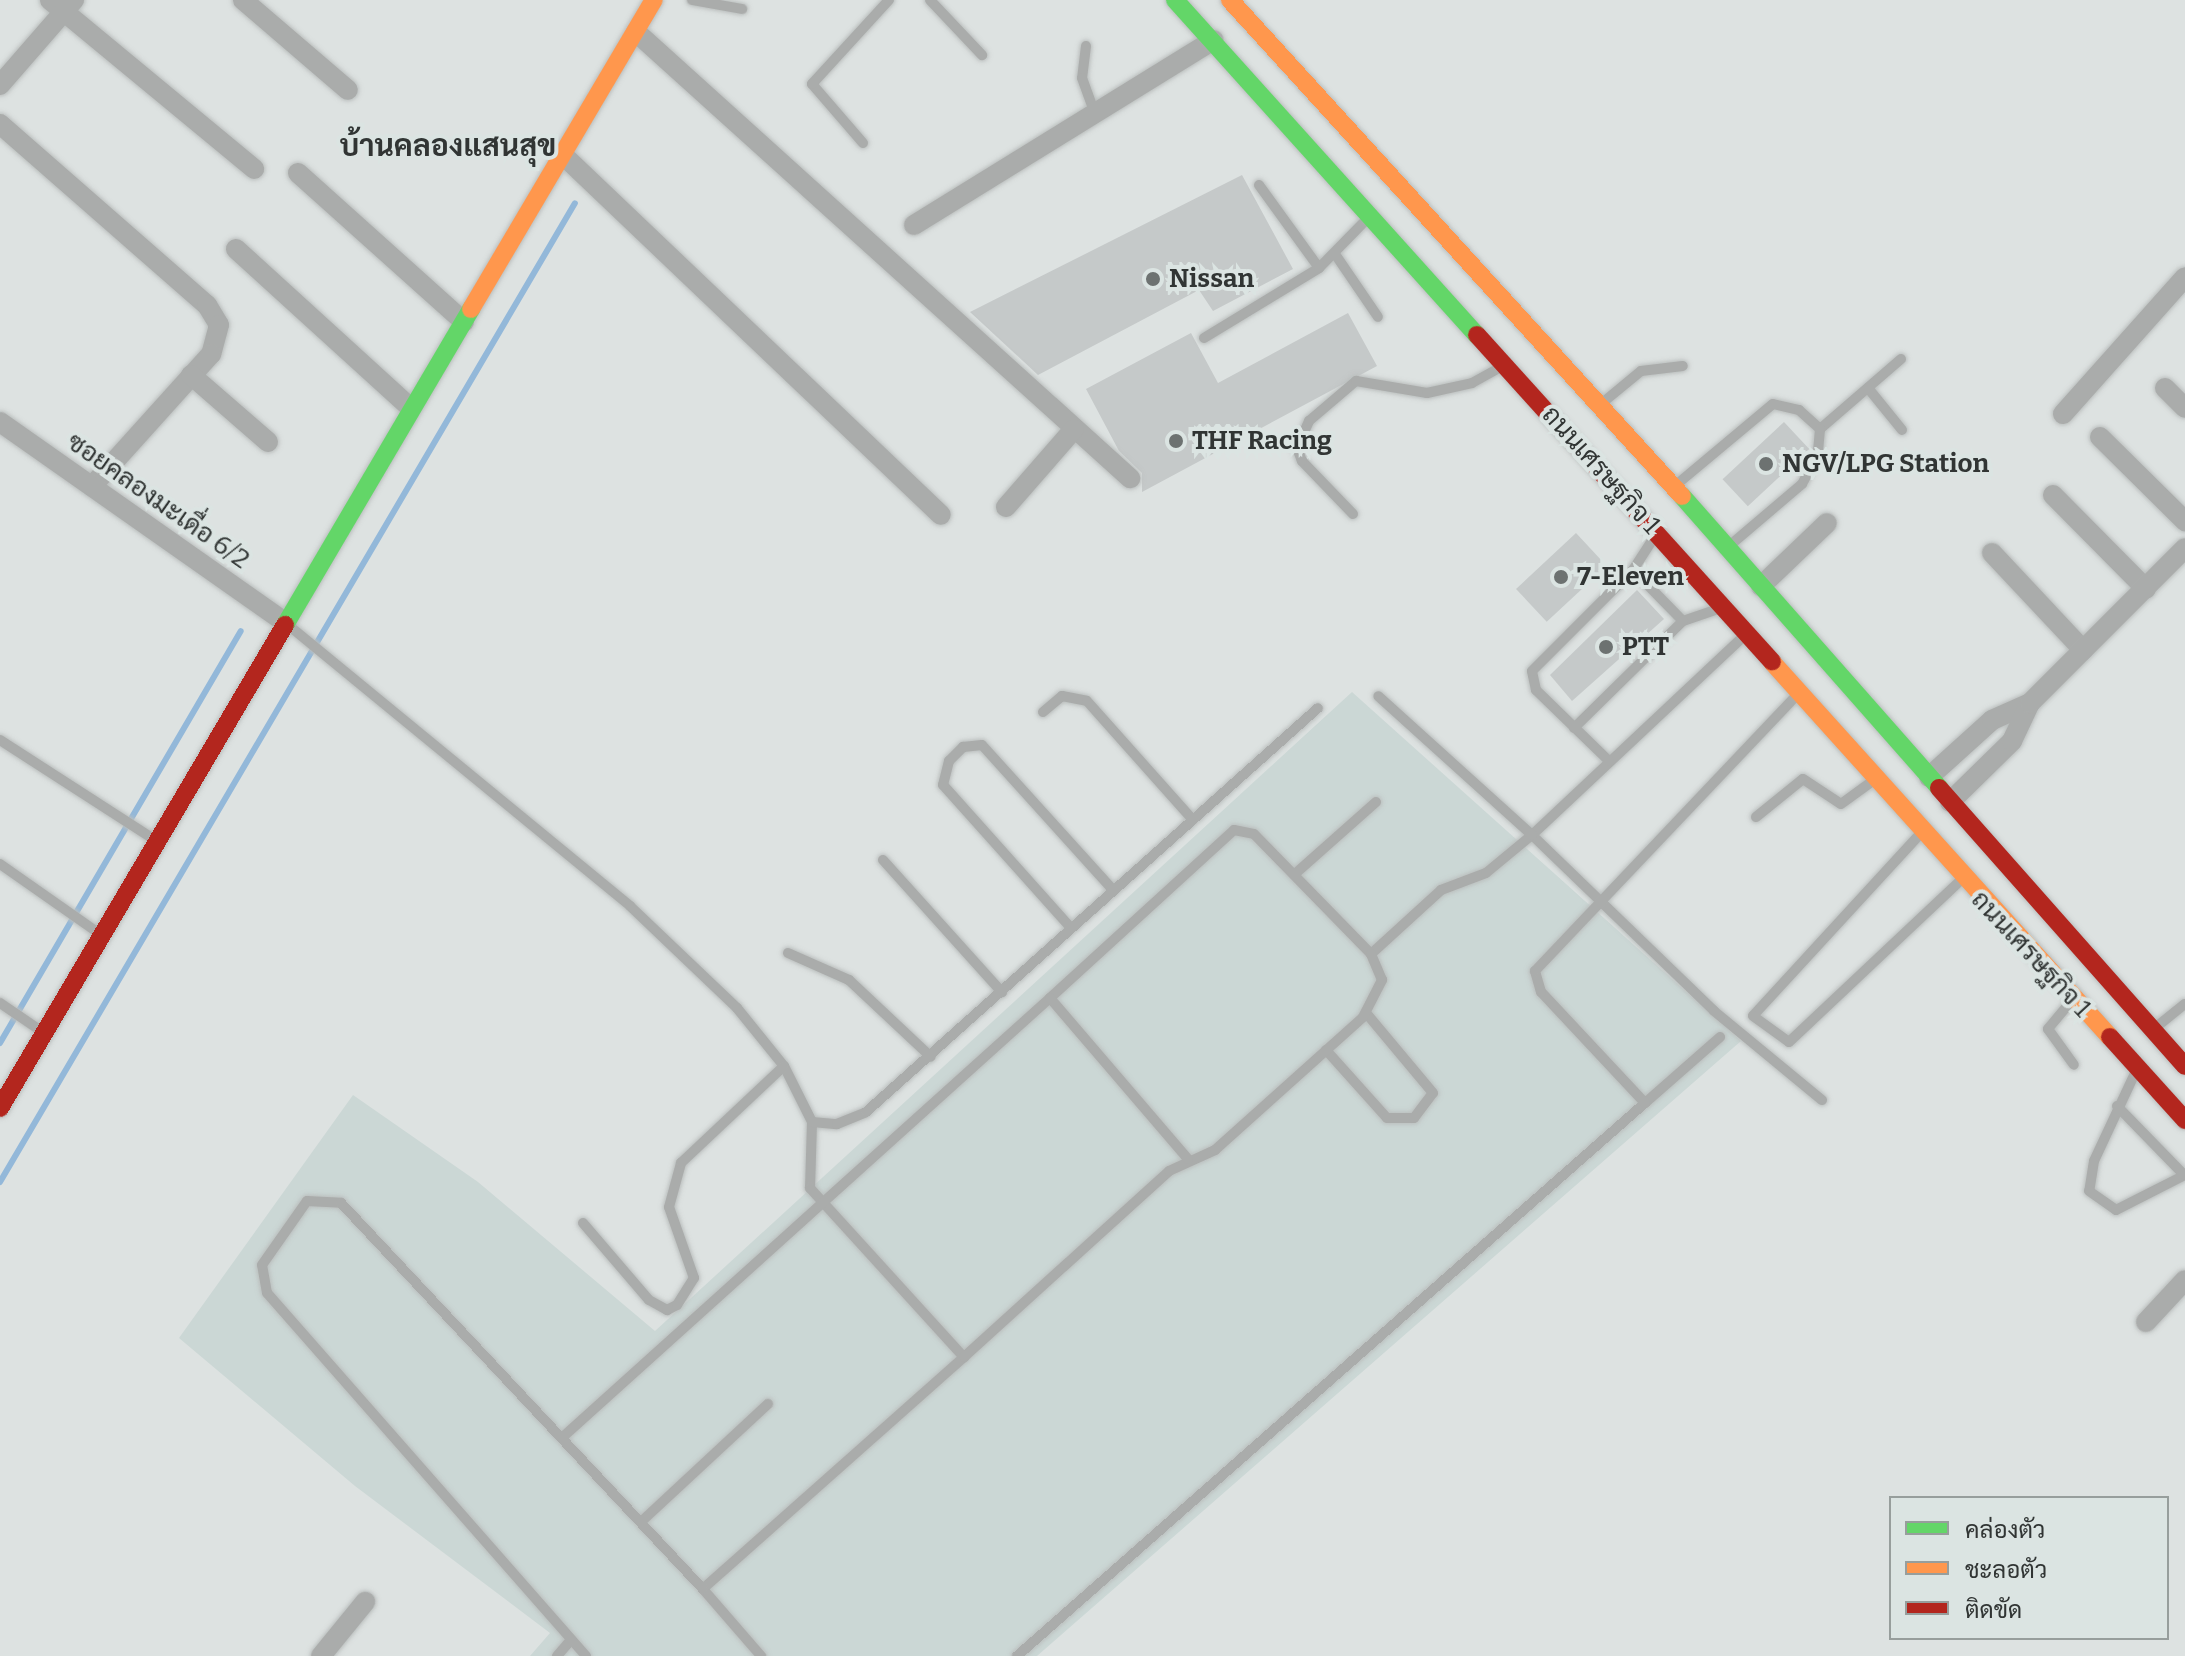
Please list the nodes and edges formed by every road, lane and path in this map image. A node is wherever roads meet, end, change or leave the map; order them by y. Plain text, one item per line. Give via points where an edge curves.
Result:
1 (243, 0) edge
2 (654, 0) edge
3 (692, 0) edge
4 (889, 0) edge
5 (930, 0) edge
6 (1175, 0) edge
7 (1206, 0) edge
8 (1230, 0) edge
9 (63, 4) edge
10 (742, 9) dead end
11 (1190, 16) junction
12 (636, 32) junction
13 (1214, 40) junction
14 (1086, 46) dead end
15 (982, 55) dead end
16 (0, 85) edge
17 (348, 90) dead end
18 (1095, 113) junction
19 (0, 124) edge
20 (863, 143) dead end
21 (562, 154) junction
22 (254, 169) dead end
23 (298, 173) dead end
24 (1259, 185) dead end
25 (1373, 213) junction
26 (914, 225) dead end
27 (236, 249) dead end
28 (1335, 254) junction
29 (1319, 268) junction
30 (2185, 277) edge
31 (1378, 317) dead end
32 (464, 322) junction
33 (1204, 338) dead end
34 (1901, 359) dead end
35 (1506, 364) junction
36 (1683, 366) dead end
37 (191, 375) junction
38 (1868, 388) junction
39 (2165, 388) dead end
40 (1600, 406) junction
41 (411, 408) junction
42 (2185, 408) edge
43 (2063, 414) dead end
44 (0, 422) edge
45 (1074, 429) junction
46 (1820, 429) junction
47 (1902, 430) dead end
48 (2100, 437) dead end
49 (268, 442) dead end
50 (1130, 478) dead end
51 (92, 486) junction
52 (1674, 487) junction
53 (2053, 495) dead end
54 (1006, 507) dead end
55 (1353, 514) dead end
56 (941, 515) dead end
57 (2185, 521) edge
58 (1827, 523) dead end
59 (1657, 533) junction
60 (1727, 547) junction
61 (2185, 548) edge
62 (1992, 553) dead end
63 (1633, 570) junction
64 (1761, 586) junction
65 (2146, 589) junction
66 (1723, 607) junction
67 (1683, 621) junction
68 (286, 623) junction
69 (1746, 633) junction
70 (2083, 650) junction
71 (1798, 693) junction
72 (1378, 696) dead end
73 (2030, 703) junction
74 (1318, 708) dead end
75 (1043, 712) dead end
76 (1574, 728) junction
77 (0, 740) edge
78 (1609, 761) junction
79 (1929, 777) junction
80 (1874, 780) junction
81 (1376, 802) dead end
82 (1950, 802) junction
83 (1756, 817) dead end
84 (1193, 820) junction
85 (1921, 833) junction
86 (1532, 835) junction
87 (155, 840) junction
88 (883, 860) dead end
89 (0, 864) edge
90 (1296, 873) junction
91 (1962, 879) junction
92 (1113, 890) junction
93 (1597, 899) junction
94 (1071, 928) junction
95 (100, 934) junction
96 (788, 953) dead end
97 (1371, 954) junction
98 (1002, 992) junction
99 (1050, 998) junction
100 (2073, 999) junction
101 (0, 1003) edge
102 (2185, 1004) edge
103 (1366, 1013) junction
104 (1753, 1016) junction
105 (1742, 1027) junction
106 (2152, 1030) junction
107 (43, 1033) junction
108 (1720, 1037) dead end
109 (1326, 1050) junction
110 (931, 1057) junction
111 (2074, 1065) dead end
112 (784, 1066) junction
113 (2185, 1066) edge
114 (2138, 1068) junction
115 (1822, 1100) dead end
116 (1645, 1103) junction
117 (2117, 1106) junction
118 (0, 1108) edge
119 (2185, 1120) edge
120 (812, 1122) junction
121 (1188, 1159) junction
122 (2185, 1175) edge
123 (819, 1200) junction
124 (583, 1223) dead end
125 (2185, 1280) edge
126 (2146, 1322) dead end
127 (964, 1357) junction
128 (768, 1404) dead end
129 (565, 1435) junction
130 (642, 1521) junction
131 (703, 1589) junction
132 (365, 1602) dead end
133 (571, 1640) junction
134 (321, 1656) edge
135 (557, 1656) edge
136 (586, 1656) edge
137 (761, 1656) edge
138 (1017, 1656) edge

1 - 17 street
2 - 12 main road
3 - 10 lane
4 - 20 lane via 812,84
5 - 15 lane
6 - 11 main road, ถนนเศรษฐกิจ 1
7 - 11 main road
8 - 40 main road, ถนนเศรษฐกิจ 1
9 - 16 street
9 - 22 street
11 - 13 main road, ถนนเศรษฐกิจ 1
12 - 21 main road
12 - 45 street
13 - 18 street
13 - 25 main road, ถนนเศรษฐกิจ 1
14 - 18 lane via 1084,87
18 - 26 street
19 - 37 street via 207,305 219,325 218,342
21 - 32 main road
21 - 56 street
23 - 32 street
24 - 29 lane
25 - 28 lane
25 - 35 main road, ถนนเศรษฐกิจ 1
27 - 41 street
28 - 29 lane
28 - 31 lane
29 - 33 lane
30 - 43 street
32 - 41 main road
34 - 38 lane
35 - 55 lane via 1456,388 1427,393 1371,380 1340,391 1309,421 1297,448
35 - 59 main road, ถนนเศรษฐกิจ 1
36 - 40 lane via 1641,371
37 - 49 street
37 - 51 street
38 - 46 lane
38 - 47 lane
39 - 42 street
40 - 52 main road, ถนนเศรษฐกิจ 1
41 - 68 main road
44 - 51 street, ซอยคลองมะเดื่อ 6/2
45 - 50 street
45 - 54 street
46 - 52 lane via 1799,410 1773,404
46 - 60 lane via 1818,454 1802,484
48 - 57 street
51 - 68 street, ซอยคลองมะเดื่อ 6/2
52 - 60 main road, ถนนเศรษฐกิจ 1
53 - 65 street
58 - 64 street
59 - 63 lane
59 - 66 main road, ถนนเศรษฐกิจ 1
60 - 64 main road, ถนนเศรษฐกิจ 1
61 - 65 street
62 - 70 street
63 - 67 lane
63 - 76 lane via 1532,671 1536,690
64 - 79 main road, ถนนเศรษฐกิจ 1
65 - 70 street
66 - 67 lane
66 - 69 main road, ถนนเศรษฐกิจ 1
67 - 76 lane
68 - 87 main road
68 - 112 lane via 653,926 737,1008
69 - 71 main road, ถนนเศรษฐกิจ 1
69 - 78 lane
70 - 73 street
71 - 80 main road, ถนนเศรษฐกิจ 1
71 - 93 lane
72 - 86 lane
73 - 79 street via 1992,720
73 - 82 street via 2012,741
74 - 84 lane
75 - 84 lane via 1062,696 1087,701
76 - 78 lane
77 - 87 lane
78 - 86 lane
79 - 82 main road, ถนนเศรษฐกิจ 1
80 - 83 lane via 1841,804 1803,779
80 - 85 main road, ถนนเศรษฐกิจ 1
81 - 90 lane
82 - 106 main road, ถนนเศรษฐกิจ 1
84 - 92 lane
85 - 91 main road, ถนนเศรษฐกิจ 1
85 - 104 lane
86 - 93 lane
86 - 97 lane via 1486,873 1441,890
87 - 95 main road
88 - 98 lane
89 - 95 lane
90 - 97 lane
90 - 99 lane via 1254,834 1234,830
91 - 100 main road, ถนนเศรษฐกิจ 1
91 - 104 lane via 1789,1042
92 - 94 lane
92 - 94 lane via 982,745 963,747 949,761 943,785
93 - 105 lane via 1714,1011
93 - 116 lane via 1540,962 1534,982
94 - 98 lane
95 - 107 main road
96 - 110 lane via 849,980
97 - 103 lane via 1382,980
98 - 110 lane
99 - 121 lane
99 - 123 lane
100 - 111 lane via 2048,1029
100 - 114 main road, ถนนเศรษฐกิจ 1
101 - 107 lane
102 - 106 lane
103 - 109 lane
103 - 109 lane via 1433,1093 1414,1118 1387,1118
104 - 105 lane
105 - 115 lane
106 - 113 main road, ถนนเศรษฐกิจ 1
107 - 118 main road
108 - 116 lane
109 - 121 lane via 1215,1150
110 - 120 lane via 852,1121
112 - 120 lane
112 - 124 lane via 681,1163 669,1207 694,1278 677,1305 667,1310 649,1300
114 - 117 lane
114 - 119 main road, ถนนเศรษฐกิจ 1
116 - 138 lane
117 - 122 lane
117 - 122 lane via 2091,1178 2098,1203 2116,1210 2135,1206
120 - 123 lane via 807,1181
121 - 127 lane
123 - 127 lane
123 - 129 lane
125 - 126 street
127 - 131 lane
128 - 130 lane
129 - 130 lane
129 - 133 lane via 341,1203 317,1197 299,1209 262,1265 267,1293
130 - 131 lane
131 - 137 lane
132 - 134 street
133 - 135 lane
133 - 136 lane

